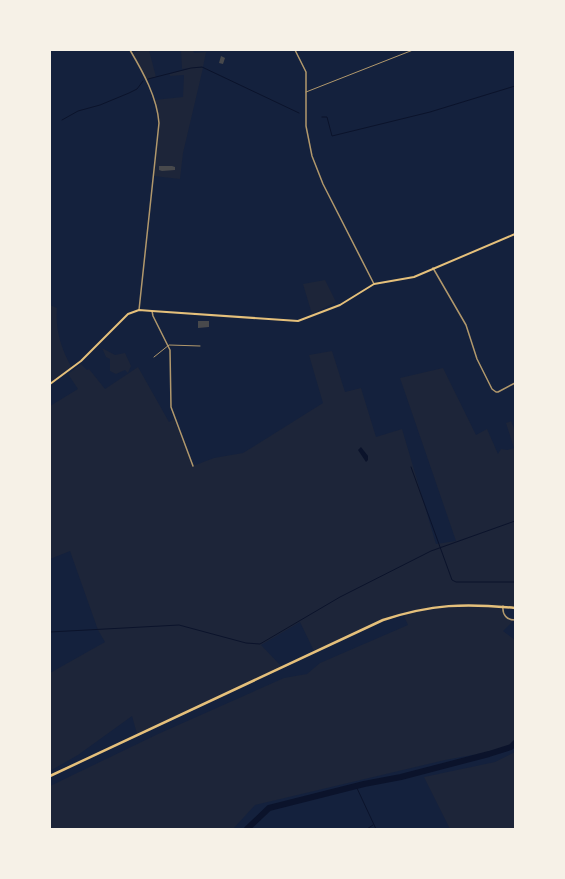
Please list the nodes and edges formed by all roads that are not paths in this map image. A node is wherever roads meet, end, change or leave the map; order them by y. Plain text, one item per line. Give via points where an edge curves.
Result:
1 (130, 50) edge
2 (295, 50) edge
3 (413, 50) edge
4 (305, 92) junction
5 (515, 234) edge
6 (433, 268) junction
7 (374, 284) junction
8 (139, 310) junction
9 (152, 311) junction
10 (169, 345) junction
11 (200, 346) dead end
12 (154, 356) dead end
13 (50, 384) edge
14 (515, 384) edge
15 (193, 466) dead end
16 (503, 606) junction
17 (515, 608) edge
18 (515, 620) edge
19 (50, 776) edge

1 - 8 street via 158,109 159,123
2 - 4 street via 306,72
3 - 4 lane
4 - 7 street via 306,126 312,156 323,184
5 - 6 main road
6 - 7 main road via 414,276
6 - 14 street via 466,325 477,359 492,389 496,392
7 - 9 main road via 340,305 298,321
8 - 9 main road
8 - 13 main road via 128,314 81,361
9 - 10 street
10 - 11 lane
10 - 12 lane
10 - 15 street via 172,361 171,407
16 - 17 main road
16 - 18 street via 504,615
16 - 19 main road via 446,605 423,608 383,620

